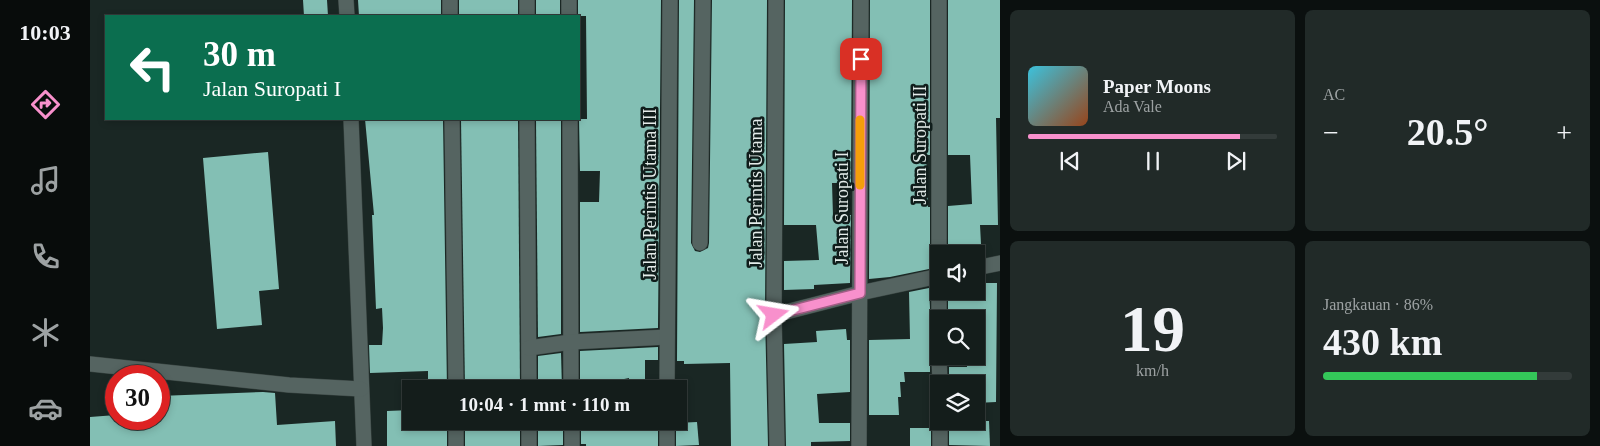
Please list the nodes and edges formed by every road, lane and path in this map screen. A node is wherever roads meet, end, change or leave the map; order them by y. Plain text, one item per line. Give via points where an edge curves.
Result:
1 (346, 0) edge
2 (450, 0) edge
3 (527, 0) edge
4 (569, 0) edge
5 (670, 0) edge
6 (703, 0) edge
7 (776, 0) edge
8 (861, 0) edge
9 (940, 0) edge
10 (347, 15) edge
11 (450, 15) edge
12 (527, 15) edge
13 (569, 15) edge
14 (351, 120) edge
15 (452, 120) edge
16 (528, 120) edge
17 (570, 120) edge
18 (700, 243) dead end
19 (939, 245) edge
20 (1000, 263) edge
21 (985, 266) edge
22 (930, 278) edge
23 (860, 293) junction
24 (774, 315) junction
25 (668, 337) junction
26 (571, 342) junction
27 (528, 348) junction
28 (90, 364) edge
29 (456, 380) edge
30 (529, 380) edge
31 (572, 380) edge
32 (667, 380) edge
33 (362, 389) junction
34 (456, 430) edge
35 (529, 430) edge
36 (572, 430) edge
37 (667, 430) edge
38 (940, 430) edge
39 (364, 446) edge
40 (456, 446) edge
41 (529, 446) edge
42 (572, 446) edge
43 (667, 446) edge
44 (777, 446) edge
45 (858, 446) edge
46 (940, 446) edge

1 - 10 street
2 - 11 street
3 - 12 street
4 - 13 street
5 - 25 street, Jalan Perintis Utama III
6 - 18 street
7 - 24 street, Jalan Perintis Utama
8 - 23 street, Jalan Suropati I
9 - 19 street, Jalan Suropati II
14 - 33 street
15 - 29 street
16 - 27 street
17 - 26 street
20 - 21 street
22 - 23 street
23 - 24 street
23 - 45 street, Jalan Suropati I
24 - 44 street, Jalan Perintis Utama
25 - 26 street
25 - 32 street, Jalan Perintis Utama III
26 - 27 street
26 - 31 street
27 - 30 street
28 - 33 street via 290,385
33 - 39 street
34 - 40 street
35 - 41 street
36 - 42 street
37 - 43 street
38 - 46 street

